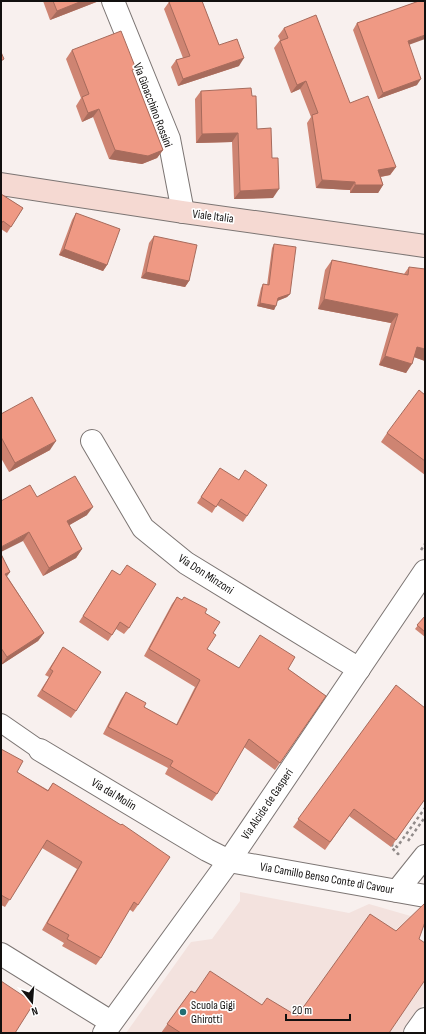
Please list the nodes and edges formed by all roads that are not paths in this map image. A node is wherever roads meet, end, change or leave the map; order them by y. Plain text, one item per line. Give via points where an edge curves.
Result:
1 (113, 1) edge
2 (1, 184) edge
3 (183, 212) junction
4 (425, 246) edge
5 (92, 440) dead end
6 (425, 571) edge
7 (359, 669) junction
8 (1, 723) edge
9 (40, 750) joint
10 (425, 856) edge
11 (229, 861) junction
12 (397, 891) junction
13 (425, 896) edge
14 (1, 954) edge
15 (425, 1019) edge
16 (108, 1027) edge
17 (415, 1033) edge

1 - 3 street, Via Gioacchino Rossini via 169,139
2 - 3 main road, Viale Italia
3 - 4 main road, Viale Italia
5 - 7 street, Via Don Minzoni via 143,528 186,563
6 - 7 street, Via Alcide de Gasperi
7 - 11 street, Via Alcide de Gasperi
8 - 9 street, Via dal Molin
9 - 11 street, Via dal Molin
10 - 12 street
11 - 12 street, Via Camillo Benso Conte di Cavour
11 - 16 street, Via Alcide de Gasperi
12 - 13 street, Via Camillo Benso Conte di Cavour
14 - 16 street
15 - 17 street

